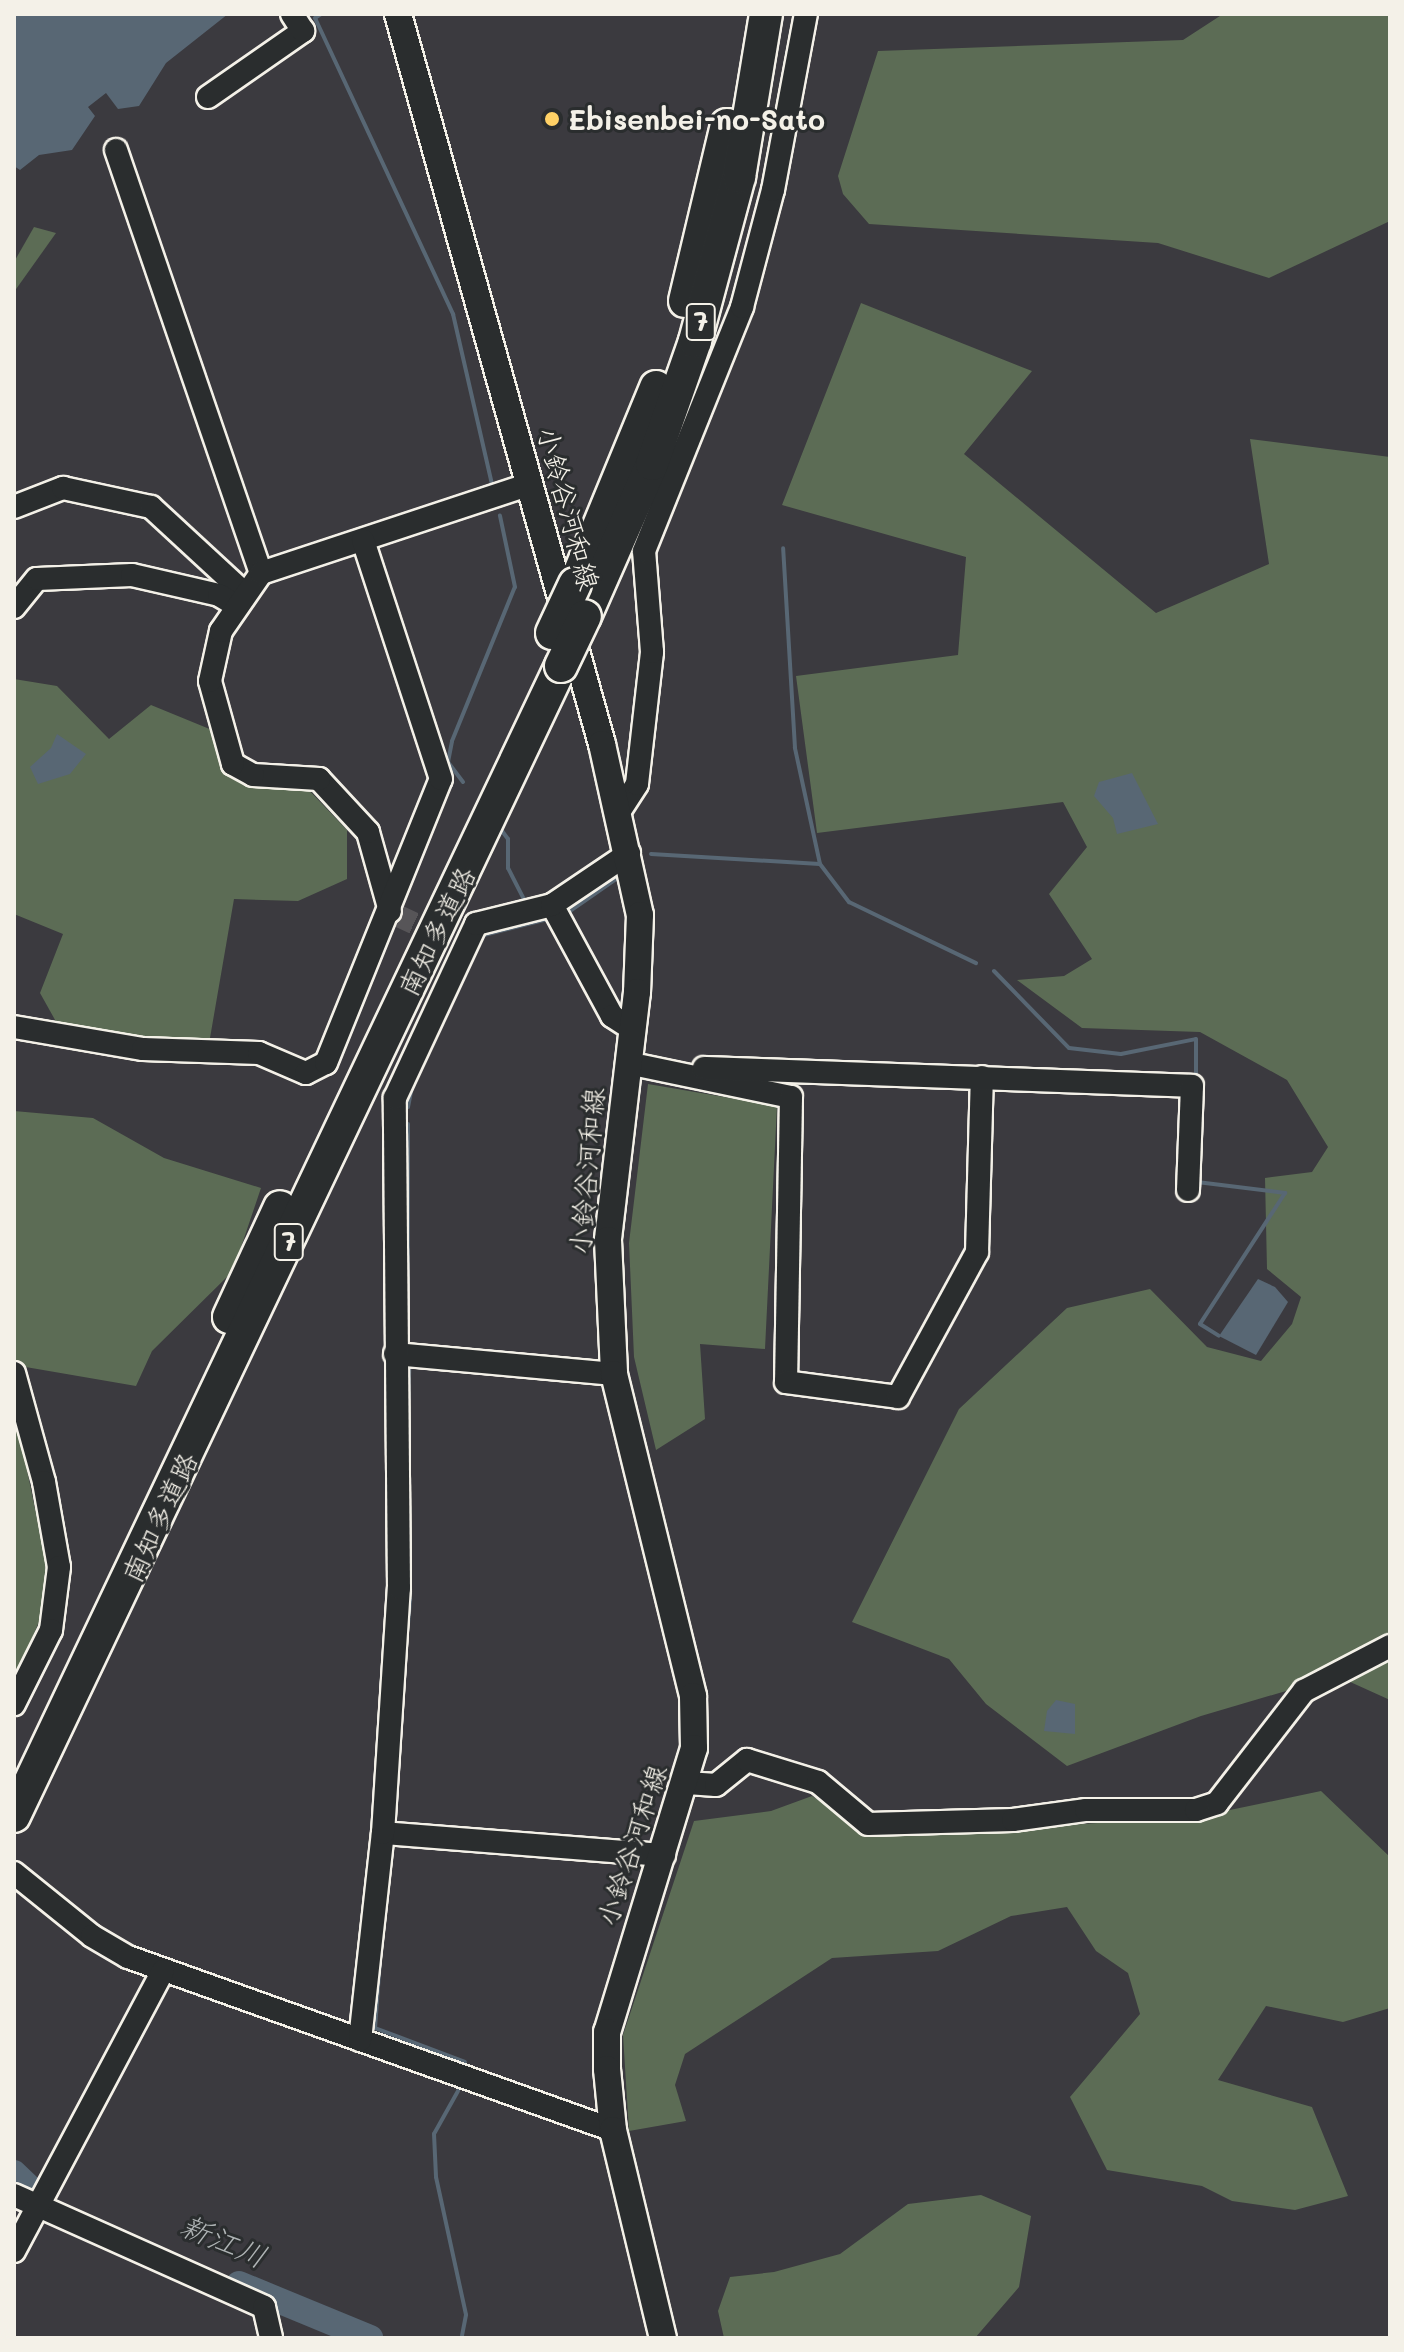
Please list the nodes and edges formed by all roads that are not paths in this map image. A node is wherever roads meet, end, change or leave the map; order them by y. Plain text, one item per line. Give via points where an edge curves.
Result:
1 (292, 14) edge
2 (398, 14) edge
3 (745, 14) edge
4 (766, 14) edge
5 (806, 14) edge
6 (208, 97) dead end
7 (116, 150) dead end
8 (530, 484) junction
9 (14, 507) edge
10 (363, 540) junction
11 (261, 573) junction
12 (239, 598) junction
13 (14, 607) edge
14 (619, 812) junction
15 (629, 853) junction
16 (552, 905) junction
17 (390, 911) junction
18 (14, 1027) edge
19 (632, 1029) junction
20 (634, 1065) junction
21 (982, 1077) junction
22 (1188, 1190) dead end
23 (395, 1354) junction
24 (14, 1373) edge
25 (614, 1374) junction
26 (1390, 1646) edge
27 (14, 1704) edge
28 (14, 1768) edge
29 (687, 1783) junction
30 (14, 1816) edge
31 (383, 1833) junction
32 (664, 1855) junction
33 (14, 1873) edge
34 (163, 1971) junction
35 (360, 2040) junction
36 (613, 2130) junction
37 (14, 2195) edge
38 (37, 2209) junction
39 (14, 2251) edge
40 (271, 2338) edge
41 (663, 2338) edge

1 - 6 street via 303,31
2 - 8 main road, 小鈴谷河和線
3 - 28 highway, 南知多道路 / 7, bridge via 713,191 675,336 575,584
4 - 30 highway, 南知多道路 / 7, bridge via 739,177 695,341 652,464 585,616
5 - 14 street via 773,190 742,307 644,551 652,652 637,784
7 - 11 street
8 - 10 street
8 - 14 main road, 小鈴谷河和線
9 - 12 street via 63,488 151,507
10 - 11 street
10 - 17 street via 441,779
11 - 12 street
12 - 13 street via 132,575 37,579
12 - 17 street via 221,631 210,681 233,764 253,775 319,779 368,832
14 - 15 main road, 小鈴谷河和線
15 - 16 street
15 - 19 main road, 小鈴谷河和線 via 640,915
16 - 19 street via 612,1016
16 - 23 street via 476,924 456,944 395,1098
17 - 18 street via 326,1063 306,1073 259,1053 143,1049
19 - 20 main road, 小鈴谷河和線
20 - 21 street
20 - 21 street via 791,1097 786,1382 898,1397 977,1252
20 - 25 main road, 小鈴谷河和線 via 608,1240
21 - 22 street via 1192,1086
23 - 25 street
23 - 31 street via 399,1588
24 - 27 street via 44,1482 59,1567 51,1630
25 - 29 main road, 小鈴谷河和線 via 693,1696 694,1748
26 - 29 street via 1304,1691 1217,1803 1196,1810 1086,1810 1013,1820 868,1824 818,1782 747,1760 716,1785
29 - 32 main road, 小鈴谷河和線
31 - 32 street
31 - 35 street
32 - 36 main road, 小鈴谷河和線 via 607,2032
33 - 34 street via 92,1936
34 - 35 street
34 - 38 street
35 - 36 street
36 - 41 main road, 小鈴谷河和線
37 - 38 street
38 - 39 street
38 - 40 street via 264,2307

